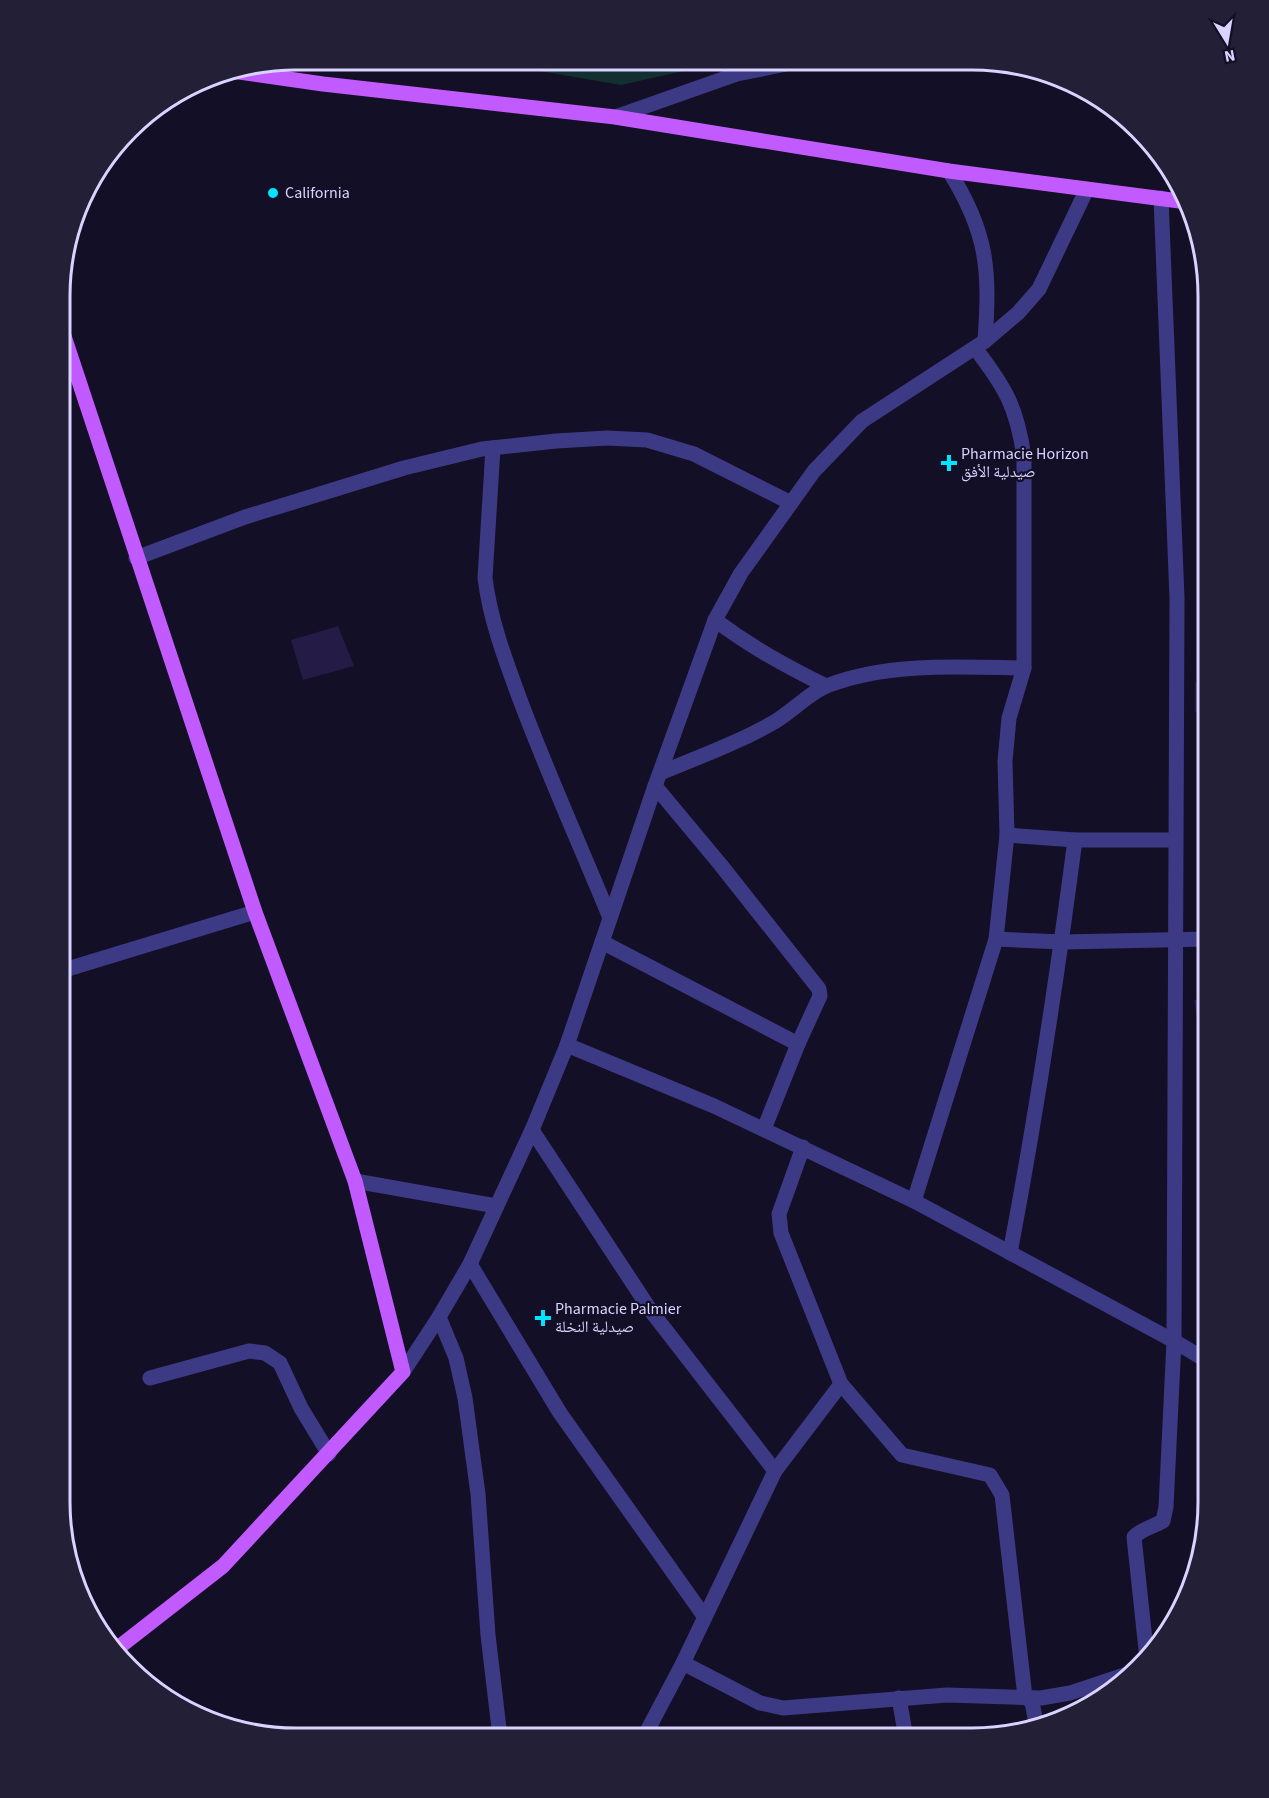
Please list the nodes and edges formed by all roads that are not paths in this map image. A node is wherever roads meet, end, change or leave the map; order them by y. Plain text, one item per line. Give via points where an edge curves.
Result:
1 (758, 70) edge
2 (255, 74) edge
3 (615, 117) junction
4 (950, 171) junction
5 (1087, 189) junction
6 (1161, 198) junction
7 (1177, 200) edge
8 (980, 344) junction
9 (70, 355) edge
10 (493, 448) junction
11 (791, 503) junction
12 (136, 558) junction
13 (715, 620) junction
14 (1024, 669) junction
15 (826, 686) junction
16 (657, 779) junction
17 (1007, 835) junction
18 (1075, 840) junction
19 (1175, 840) junction
20 (255, 912) junction
21 (610, 918) junction
22 (996, 939) junction
23 (1176, 939) junction
24 (1198, 939) edge
25 (602, 942) junction
26 (1062, 942) junction
27 (70, 967) edge
28 (798, 1044) junction
29 (567, 1045) junction
30 (764, 1129) junction
31 (532, 1130) junction
32 (803, 1148) junction
33 (355, 1181) junction
34 (914, 1201) junction
35 (496, 1206) junction
36 (1010, 1253) junction
37 (470, 1264) junction
38 (439, 1317) junction
39 (1174, 1341) junction
40 (1198, 1355) edge
41 (404, 1372) junction
42 (150, 1378) dead end
43 (841, 1384) junction
44 (329, 1454) junction
45 (775, 1471) junction
46 (704, 1616) junction
47 (122, 1646) edge
48 (1146, 1647) edge
49 (682, 1663) junction
50 (1112, 1679) edge
51 (1024, 1697) junction
52 (899, 1698) junction
53 (1034, 1719) edge
54 (499, 1728) edge
55 (649, 1728) edge
56 (904, 1728) edge

1 - 3 street
2 - 3 main road
3 - 4 main road
4 - 5 main road
4 - 8 street via 973,213 985,252 988,295
5 - 6 main road
5 - 8 street via 1039,289 1018,313
6 - 7 main road
6 - 19 street via 1177,598
8 - 11 street via 862,421 814,471
8 - 14 street via 1005,390 1019,426 1024,457
9 - 12 main road
10 - 11 street via 597,439 647,440 694,454
10 - 12 street via 393,471 244,518
10 - 21 street via 487,595 536,743
11 - 13 street via 741,573
12 - 20 main road
13 - 15 street via 780,664
13 - 16 street
14 - 15 street via 938,666 856,676
14 - 17 street via 1009,718 1005,761
15 - 16 street via 777,720
16 - 21 street
16 - 28 street via 819,989 820,996
17 - 18 street
17 - 22 street
18 - 19 street
18 - 26 street
19 - 23 street
20 - 27 street
20 - 33 main road
21 - 25 street
22 - 26 street
22 - 34 street
23 - 24 street
23 - 26 street
23 - 39 street
25 - 28 street
25 - 29 street
26 - 36 street
28 - 30 street
29 - 30 street
29 - 31 street
30 - 32 street
31 - 35 street
31 - 45 street via 651,1311
32 - 34 street
32 - 43 street via 779,1214 781,1233
33 - 35 street
33 - 41 main road
34 - 36 street
35 - 37 street
36 - 39 street
37 - 38 street
37 - 46 street via 560,1413
38 - 41 street
38 - 54 street via 456,1358 465,1398 478,1494
39 - 40 street
39 - 48 street via 1166,1507 1163,1521 1134,1537
41 - 44 main road
42 - 44 street via 249,1350 265,1353 280,1363
43 - 45 street
43 - 51 street via 902,1455 990,1474 999,1488
44 - 47 main road via 223,1566
45 - 46 street
46 - 49 street
49 - 52 street via 760,1703 783,1708
49 - 55 street
50 - 51 street via 1070,1693
51 - 52 street
51 - 53 street via 1032,1702
52 - 56 street

